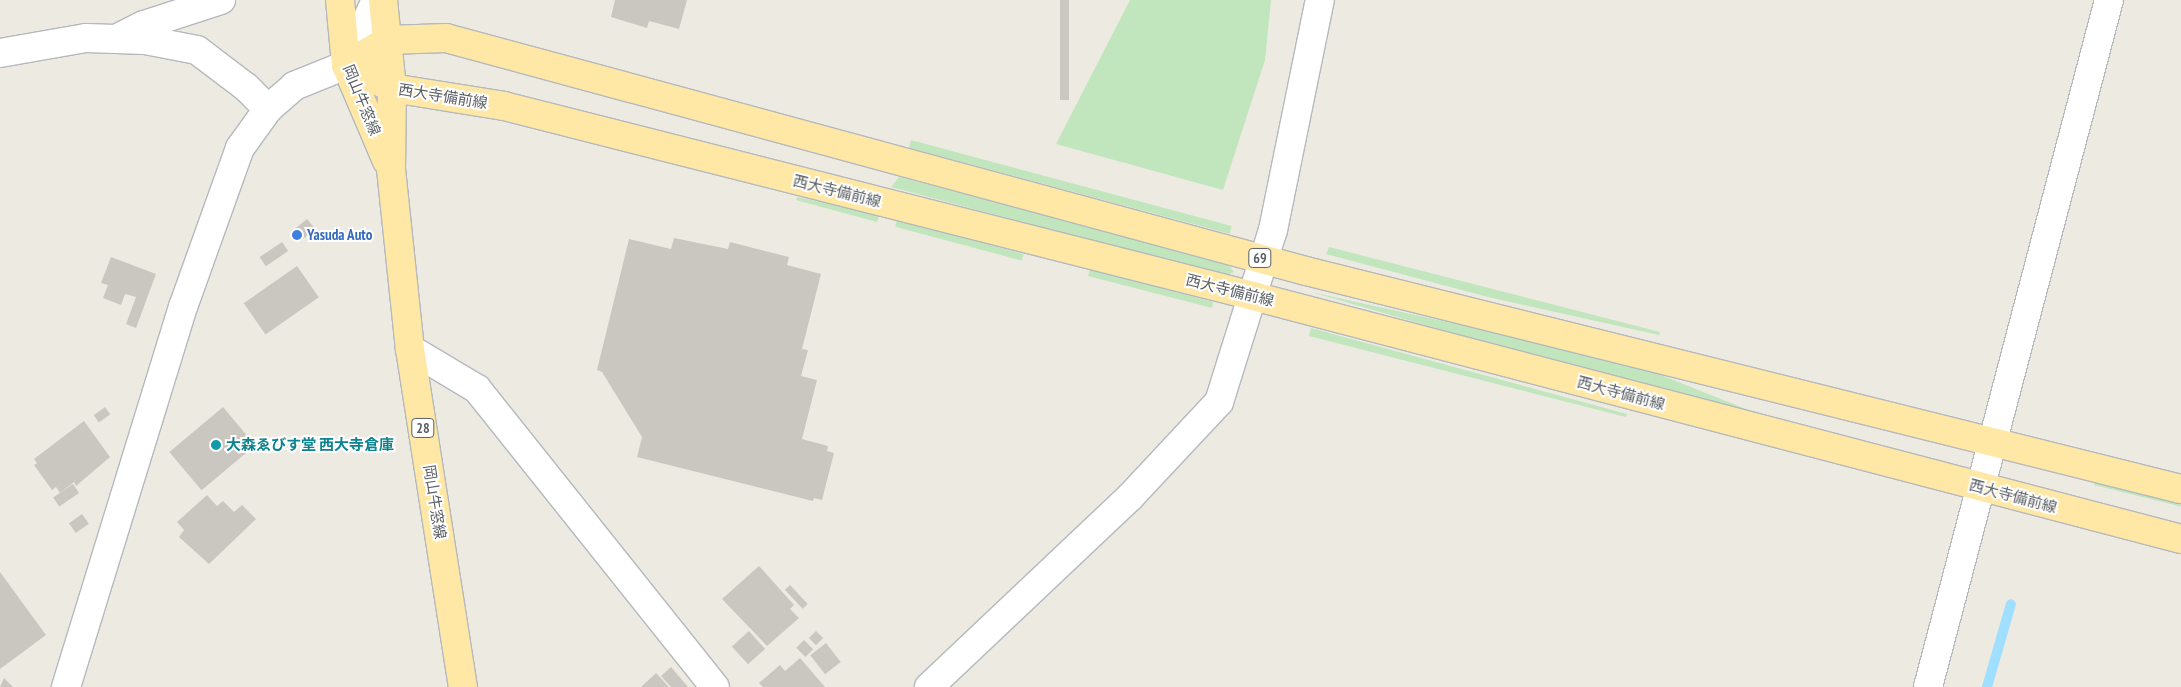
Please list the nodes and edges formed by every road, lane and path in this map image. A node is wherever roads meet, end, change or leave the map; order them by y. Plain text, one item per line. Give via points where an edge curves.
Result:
1 (221, 0) edge
2 (340, 0) edge
3 (376, 0) edge
4 (383, 0) edge
5 (1320, 0) edge
6 (2109, 0) edge
7 (118, 38) junction
8 (388, 40) junction
9 (0, 53) edge
10 (346, 65) junction
11 (392, 88) junction
12 (268, 109) junction
13 (391, 169) junction
14 (1265, 259) junction
15 (1253, 296) junction
16 (410, 349) junction
17 (1994, 441) junction
18 (1982, 487) junction
19 (2181, 489) edge
20 (2181, 540) edge
21 (66, 687) edge
22 (463, 687) edge
23 (715, 687) edge
24 (929, 687) edge
25 (1928, 687) edge

1 - 7 street via 144,25
2 - 10 main road, 岡山牛窓線 / 28
3 - 10 street
4 - 8 main road, 岡山牛窓線 / 28
5 - 14 street
6 - 17 street
7 - 9 street via 86,38
7 - 12 street via 197,50 246,87
8 - 10 main road, 69
8 - 11 main road, 岡山牛窓線 / 28
8 - 14 main road, 69 via 446,38
10 - 11 main road, 西大寺備前線
10 - 12 street via 294,86
10 - 13 main road, 岡山牛窓線 / 28
11 - 13 main road, 岡山牛窓線 / 28
11 - 15 main road, 西大寺備前線 via 504,106
12 - 21 street via 240,148 183,307
13 - 16 main road, 岡山牛窓線 / 28
14 - 15 street
14 - 17 main road, 69
15 - 18 main road, 西大寺備前線
15 - 24 street via 1219,402 1130,497
16 - 22 main road, 岡山牛窓線 / 28
16 - 23 street via 477,389
17 - 18 street
17 - 19 main road, 69
18 - 20 main road, 西大寺備前線
18 - 25 street

